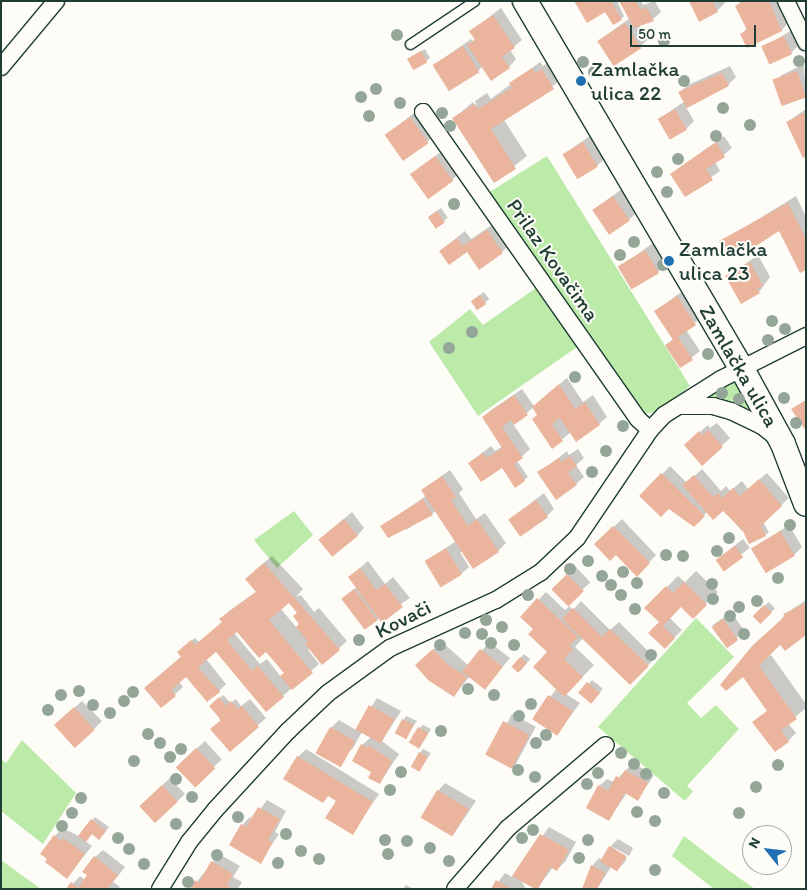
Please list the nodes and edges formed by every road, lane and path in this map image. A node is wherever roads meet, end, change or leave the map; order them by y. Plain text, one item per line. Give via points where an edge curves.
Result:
1 (56, 1) edge
2 (474, 1) edge
3 (525, 1) edge
4 (786, 1) edge
5 (806, 42) edge
6 (410, 44) dead end
7 (1, 67) edge
8 (423, 112) dead end
9 (806, 336) edge
10 (742, 369) junction
11 (677, 406) junction
12 (650, 430) junction
13 (783, 444) junction
14 (806, 504) edge
15 (606, 744) dead end
16 (160, 889) edge
17 (455, 889) edge

1 - 7 street
2 - 6 lane
3 - 10 street, Zamlačka ulica
4 - 5 street
8 - 12 street, Prilaz Kovačima via 638,419
9 - 10 street, Kovači
10 - 11 street, Kovači
10 - 13 street, Zamlačka ulica
11 - 12 street, Kovači
11 - 13 street via 714,406 731,411 762,426
12 - 16 street, Kovači via 577,538 558,559 505,595 390,648 328,693 282,737 215,810 189,842
13 - 14 street, Zamlačka ulica
15 - 17 street via 508,828

